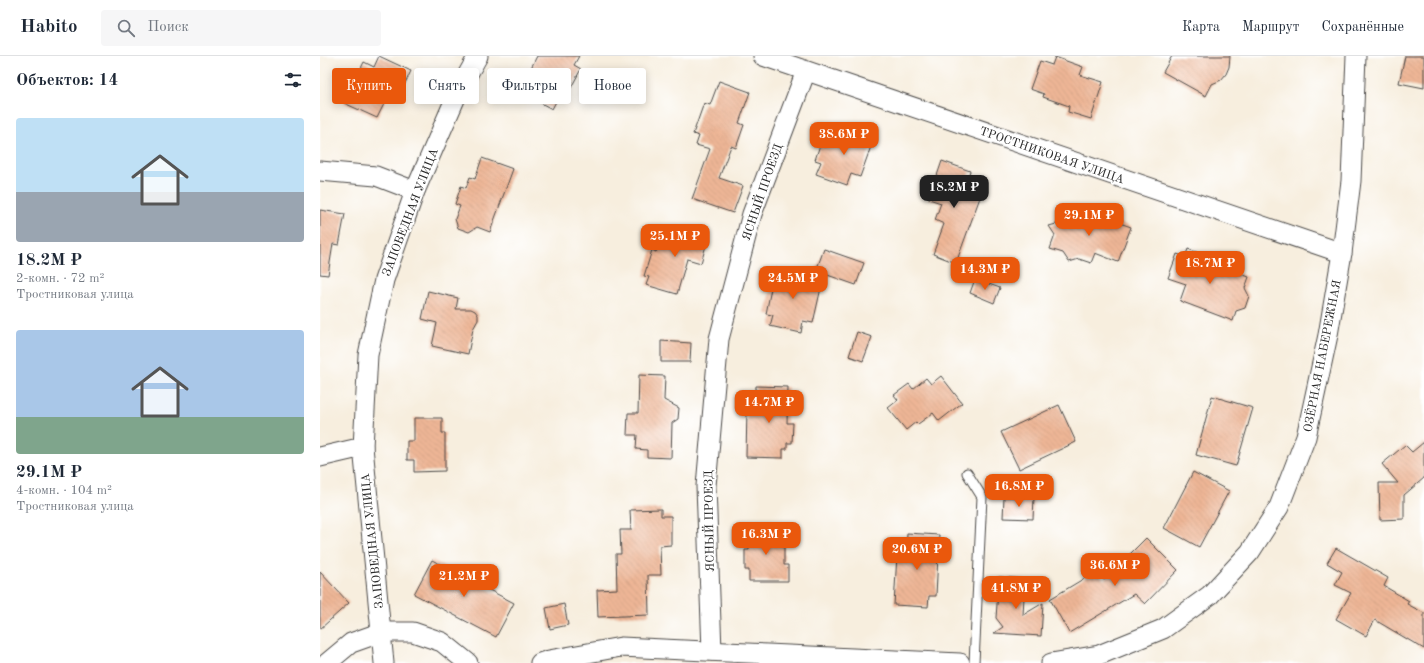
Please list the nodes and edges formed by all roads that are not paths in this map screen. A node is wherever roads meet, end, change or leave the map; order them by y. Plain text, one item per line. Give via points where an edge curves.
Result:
1 (478, 56) edge
2 (763, 56) edge
3 (1356, 56) edge
4 (806, 71) junction
5 (320, 171) edge
6 (415, 191) junction
7 (1342, 253) junction
8 (363, 447) junction
9 (320, 458) edge
10 (967, 473) dead end
11 (382, 632) junction
12 (712, 651) junction
13 (328, 663) edge
14 (384, 663) edge
15 (468, 663) edge
16 (540, 663) edge
17 (960, 663) edge
18 (974, 663) edge
19 (1051, 663) edge

1 - 6 street, ЗАПОВЕДНАЯ УЛИЦА via 459,90
2 - 4 street, ТРОСТНИКОВАЯ УЛИЦА
3 - 7 street, ОЗЁРНАЯ НАБЕРЕЖНАЯ via 1351,181
4 - 7 street, ТРОСТНИКОВАЯ УЛИЦА
4 - 12 street, ЯСНЫЙ ПРОЕЗД via 752,214 719,339 706,486
5 - 6 street via 376,176
6 - 8 street, ЗАПОВЕДНАЯ УЛИЦА via 384,280 368,355
7 - 19 street, ОЗЁРНАЯ НАБЕРЕЖНАЯ via 1328,335 1306,437 1278,507 1250,552 1210,595 1163,629 1099,655
8 - 9 street
8 - 11 street, ЗАПОВЕДНАЯ УЛИЦА
10 - 18 lane via 982,497
11 - 13 street via 351,643
11 - 14 street, ЗАПОВЕДНАЯ УЛИЦА
11 - 15 street via 413,632 442,642
12 - 16 street via 621,647
12 - 17 street

